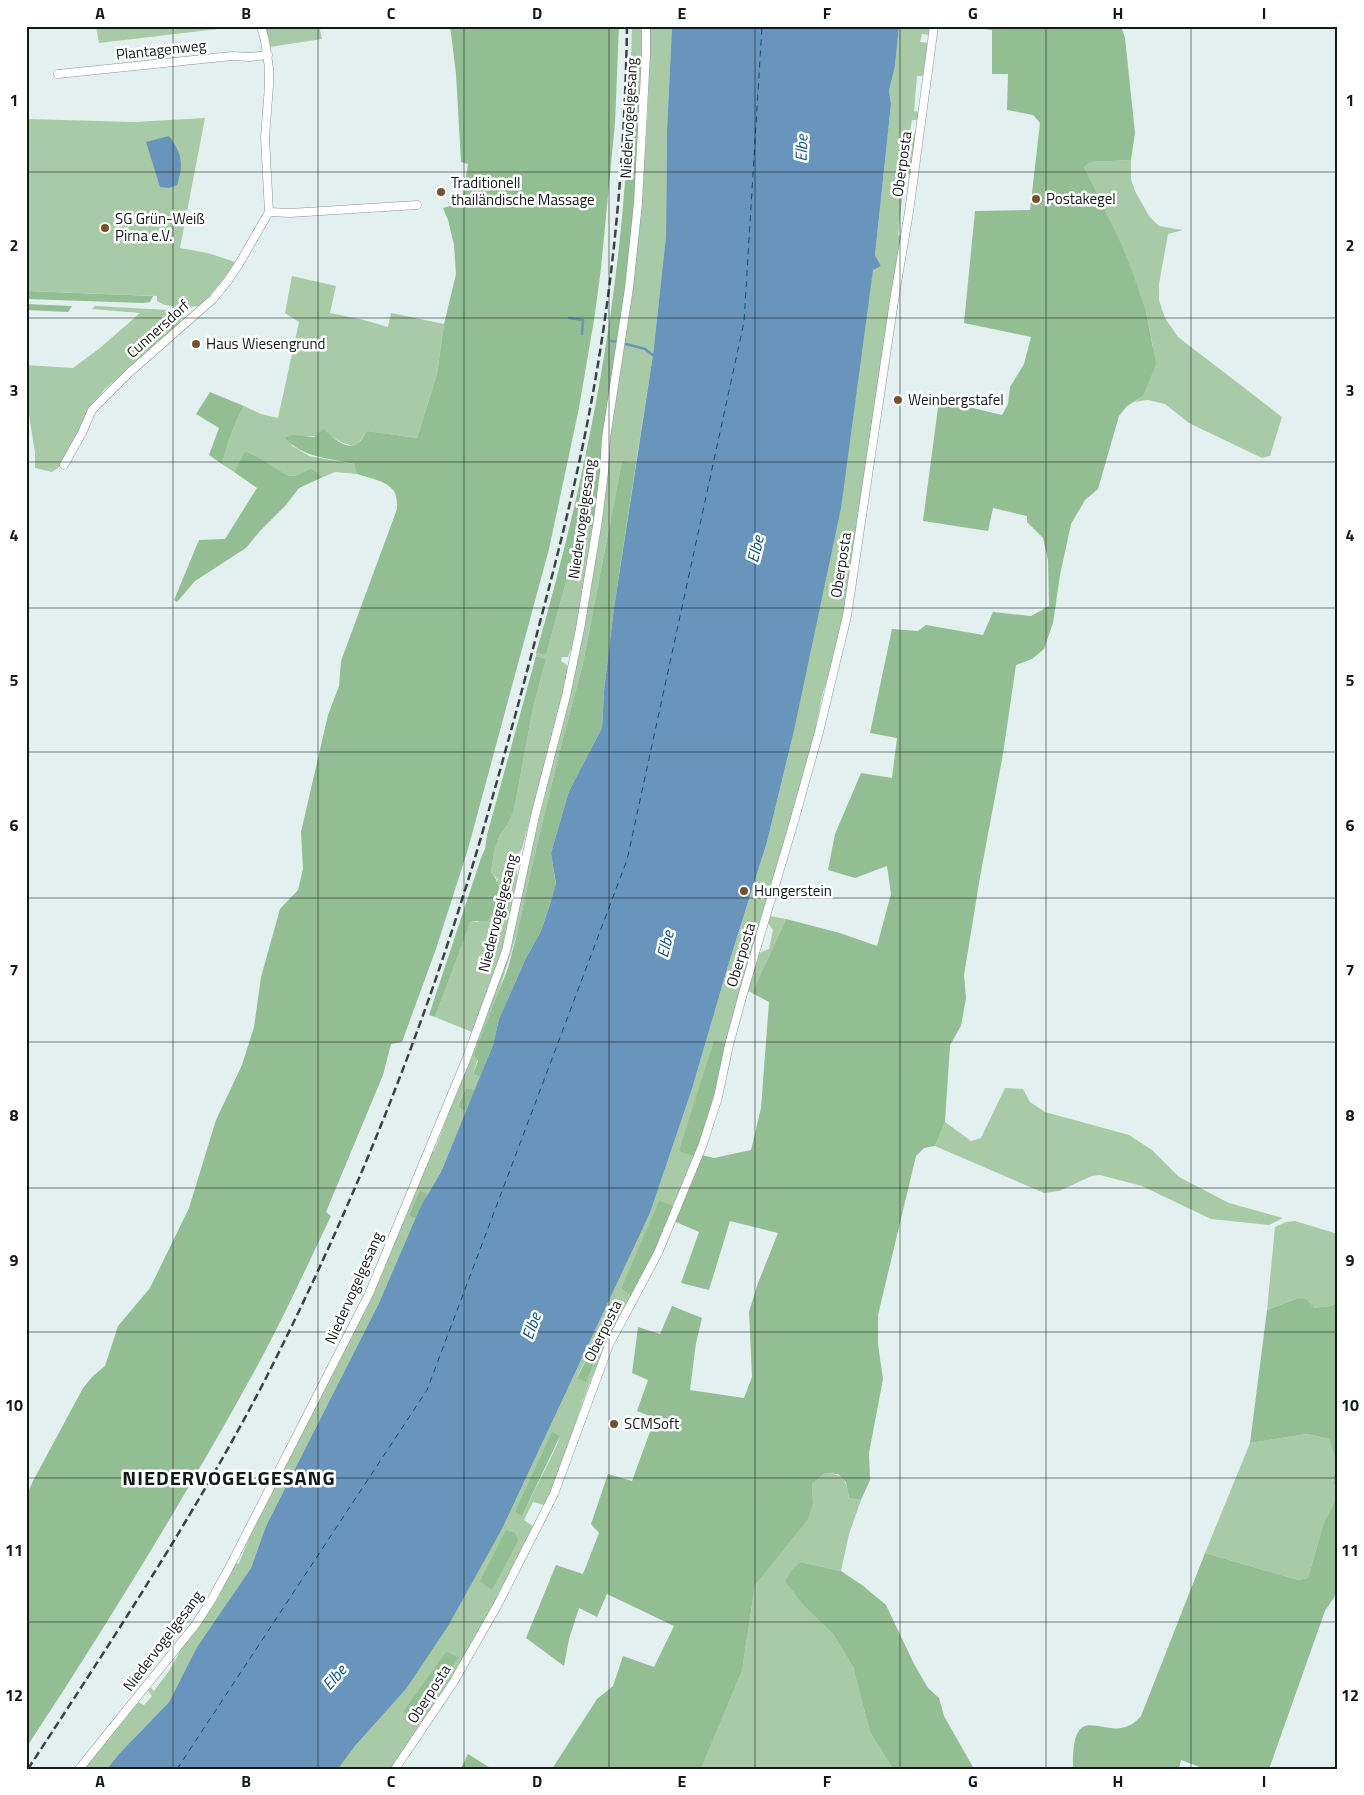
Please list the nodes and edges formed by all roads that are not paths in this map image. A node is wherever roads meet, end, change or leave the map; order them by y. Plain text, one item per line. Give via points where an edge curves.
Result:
1 (261, 26) edge
2 (646, 26) edge
3 (934, 26) edge
4 (268, 55) junction
5 (58, 74) dead end
6 (417, 205) dead end
7 (269, 212) junction
8 (64, 465) dead end
9 (80, 1769) edge
10 (395, 1769) edge

1 - 4 street
2 - 9 street, Niedervogelgesang via 638,204 598,520 566,696 503,960 466,1060 368,1297 230,1566 196,1624
3 - 10 street, Oberposta via 847,616 819,732 739,1009 718,1097 703,1144 658,1254 606,1352 554,1494 497,1606 453,1683
4 - 5 street, Plantagenweg
4 - 7 street via 265,138
6 - 7 street
7 - 8 street, Cunnersdorf via 239,264 213,299 92,410

